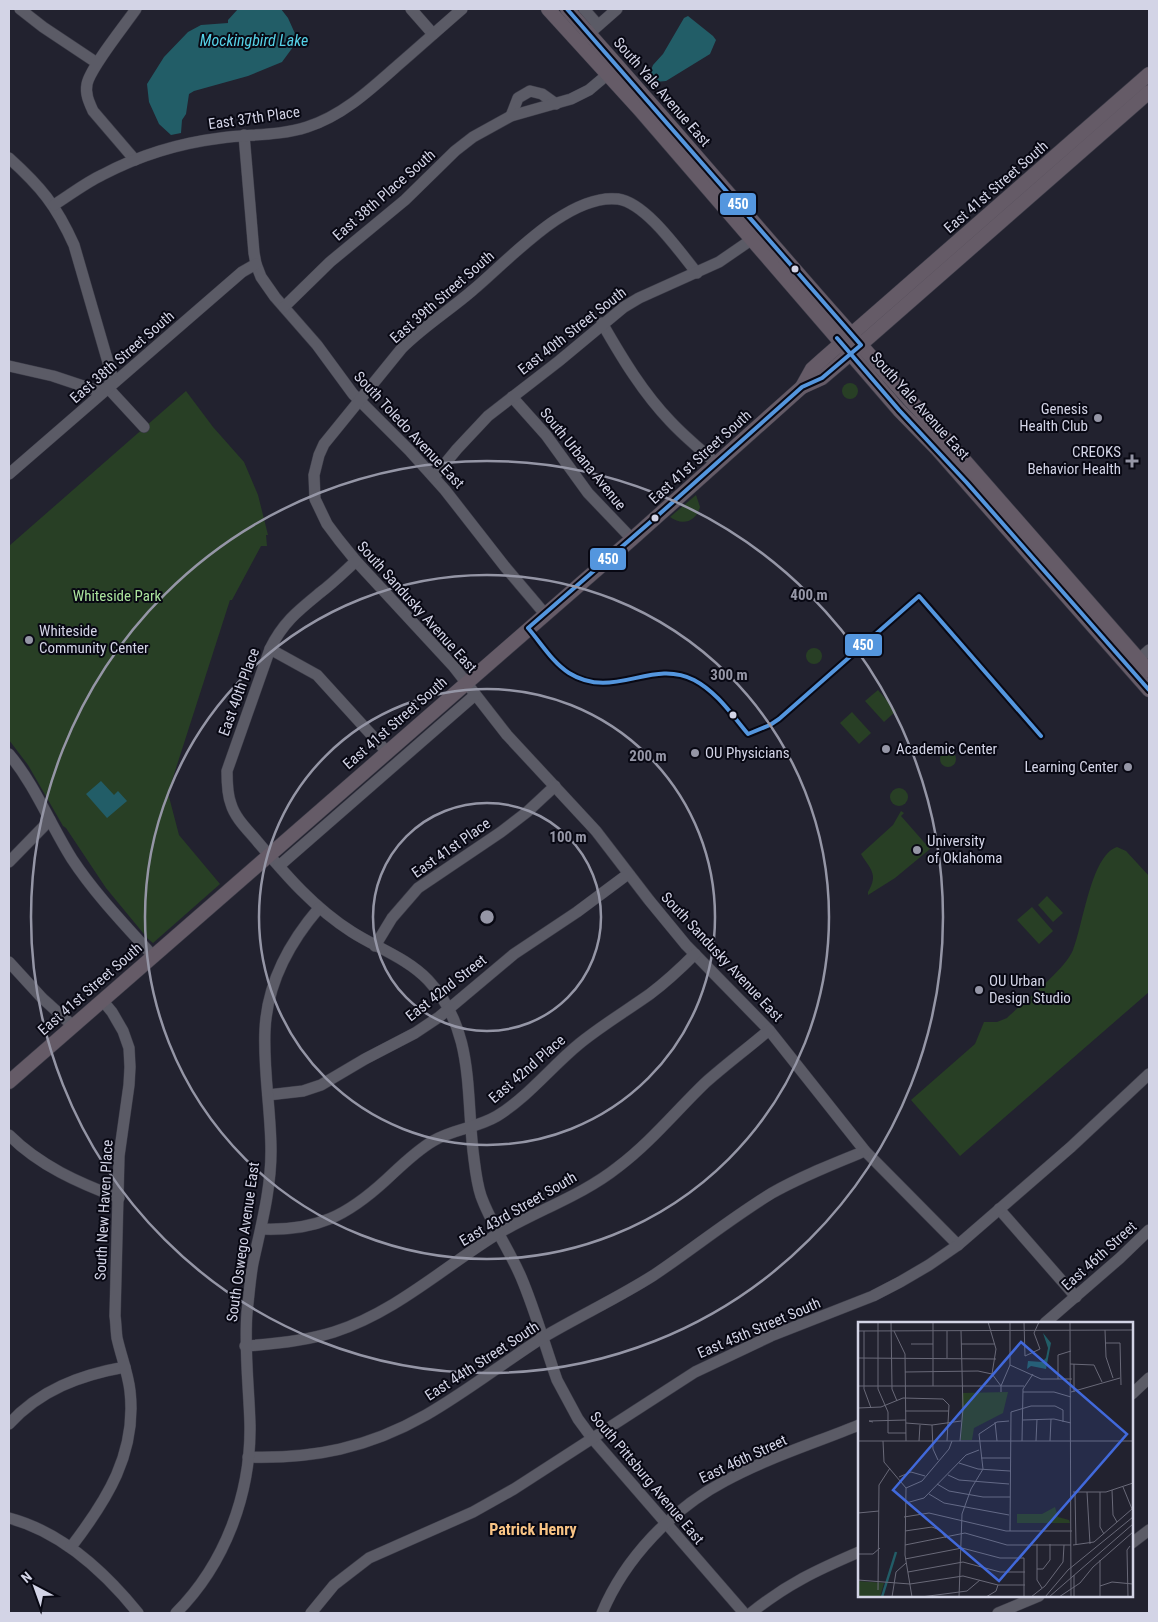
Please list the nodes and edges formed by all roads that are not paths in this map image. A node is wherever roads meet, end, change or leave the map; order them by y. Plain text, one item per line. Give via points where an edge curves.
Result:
1 (20, 9) edge
2 (136, 9) edge
3 (411, 9) edge
4 (462, 9) edge
5 (548, 9) edge
6 (567, 9) edge
7 (584, 9) edge
8 (617, 9) edge
9 (433, 34) junction
10 (589, 34) junction
11 (98, 63) junction
12 (608, 74) junction
13 (1148, 84) edge
14 (556, 104) junction
15 (511, 116) junction
16 (244, 135) junction
17 (9, 158) edge
18 (135, 160) junction
19 (54, 205) junction
20 (751, 240) junction
21 (256, 264) junction
22 (697, 273) junction
23 (284, 307) junction
24 (602, 323) junction
25 (851, 344) junction
26 (9, 366) edge
27 (108, 388) junction
28 (512, 397) junction
29 (360, 401) junction
30 (144, 427) dead end
31 (324, 444) joint
32 (717, 464) junction
33 (9, 474) edge
34 (434, 477) junction
35 (967, 483) junction
36 (989, 488) junction
37 (632, 539) junction
38 (356, 561) junction
39 (545, 614) junction
40 (270, 649) junction
41 (1139, 659) edge
42 (1149, 671) edge
43 (466, 683) junction
44 (1149, 690) edge
45 (475, 695) junction
46 (387, 752) junction
47 (9, 754) edge
48 (556, 786) junction
49 (50, 820) junction
50 (269, 854) junction
51 (9, 862) edge
52 (279, 866) junction
53 (628, 874) junction
54 (319, 908) junction
55 (375, 946) junction
56 (695, 954) junction
57 (153, 956) junction
58 (9, 962) edge
59 (102, 1000) junction
60 (450, 1008) junction
61 (73, 1026) junction
62 (769, 1030) junction
63 (1149, 1074) edge
64 (9, 1082) edge
65 (268, 1095) junction
66 (470, 1126) junction
67 (9, 1135) edge
68 (865, 1151) junction
69 (119, 1198) junction
70 (999, 1209) junction
71 (262, 1229) junction
72 (1149, 1230) edge
73 (499, 1234) junction
74 (958, 1245) junction
75 (1076, 1297) junction
76 (1046, 1322) edge
77 (542, 1339) junction
78 (245, 1346) junction
79 (125, 1367) junction
80 (1149, 1378) edge
81 (1133, 1393) edge
82 (9, 1424) edge
83 (858, 1425) edge
84 (592, 1438) junction
85 (248, 1457) junction
86 (9, 1518) edge
87 (666, 1524) junction
88 (1149, 1530) edge
89 (1133, 1543) edge
90 (71, 1548) junction
91 (858, 1552) edge
92 (1037, 1597) edge
93 (138, 1613) edge
94 (176, 1613) edge
95 (311, 1613) edge
96 (602, 1613) edge
97 (744, 1613) edge
98 (751, 1613) edge
99 (998, 1613) edge

1 - 11 street
2 - 11 street
3 - 9 street
4 - 9 street, East 37th Place
5 - 10 main road, South Yale Avenue East
6 - 10 main road, South Yale Avenue East
7 - 10 street, South Yale Avenue East
8 - 10 street
9 - 16 street, East 37th Place via 356,100 324,120 291,131
10 - 12 main road, South Yale Avenue East
10 - 25 main road, South Yale Avenue East
11 - 18 street via 87,82 88,102
12 - 14 street, East 38th Place South via 580,95
12 - 20 main road, South Yale Avenue East
13 - 25 main road, East 41st Street South
14 - 15 street, East 38th Place South
14 - 15 street via 542,94 530,91 518,98
15 - 23 street, East 38th Place South via 485,129 455,151 405,200 330,262
16 - 18 street, East 37th Place via 195,142
16 - 21 street
17 - 19 street
18 - 19 street, East 37th Place via 102,175
19 - 27 street via 74,246 112,376
20 - 22 street, East 40th Street South
20 - 25 main road, South Yale Avenue East
21 - 23 street, South Toledo Avenue East via 267,287
21 - 27 street, East 38th Street South via 242,272
22 - 24 street, East 40th Street South via 639,298
22 - 29 street, East 39th Street South via 647,214 637,207 618,200 601,200 575,209 532,238 471,292 416,334
23 - 29 street, South Toledo Avenue East
24 - 28 street, East 40th Street South
24 - 32 street via 651,399
25 - 32 main road, East 41st Street South via 812,369 802,387
25 - 35 main road, South Yale Avenue East
25 - 36 main road, South Yale Avenue East
26 - 27 street via 95,390
27 - 30 street
27 - 33 street, East 38th Street South
28 - 34 street, East 40th Street South via 488,416
28 - 37 street, South Urbana Avenue via 546,435 588,493
29 - 31 street, East 39th Street South
29 - 34 street, South Toledo Avenue East
31 - 38 street, South Sandusky Avenue East via 314,475 315,499 327,524
32 - 37 main road, East 41st Street South
34 - 39 street, South Toledo Avenue East
35 - 36 main road
35 - 41 main road, South Yale Avenue East
36 - 41 main road, South Yale Avenue East
37 - 39 main road, East 41st Street South
38 - 40 street, East 40th Place via 294,614
38 - 43 street, South Sandusky Avenue East
39 - 43 main road, East 41st Street South
40 - 46 street via 317,675
40 - 50 street, East 40th Place via 229,765 227,782 236,815
41 - 42 main road, South Yale Avenue East
41 - 44 main road, South Yale Avenue East
43 - 45 street, South Sandusky Avenue East
43 - 46 main road, East 41st Street South
45 - 48 street, South Sandusky Avenue East via 507,735
45 - 52 street, East 41st Street South
46 - 50 main road, East 41st Street South
47 - 49 street
48 - 53 street, South Sandusky Avenue East
48 - 55 street, East 41st Place via 501,832 418,888 392,918
49 - 51 street
49 - 57 street via 84,876
50 - 52 street, South Pittsburg Avenue East
50 - 57 main road, East 41st Street South
52 - 54 street, South Pittsburg Avenue East
53 - 56 street, South Sandusky Avenue East
53 - 60 street, East 42nd Street via 514,954
54 - 55 street, South Pittsburg Avenue East
54 - 65 street, South Oswego Avenue East via 288,950 271,991 265,1030
55 - 60 street, South Pittsburg Avenue East via 420,973
56 - 62 street, South Sandusky Avenue East
56 - 66 street, East 42nd Place via 652,992 580,1044 508,1109
57 - 59 main road, East 41st Street South
58 - 61 street
59 - 61 main road, East 41st Street South
59 - 69 street, South New Haven Place via 118,1022 129,1048 129,1085 119,1156
60 - 65 street, East 42nd Street via 415,1033 322,1085
60 - 66 street, South Pittsburg Avenue East via 465,1053
61 - 64 main road, East 41st Street South
62 - 68 street, South Sandusky Avenue East
62 - 73 street, East 43rd Street South via 706,1082 617,1168
63 - 70 street, East 45th Street South
65 - 71 street, South Oswego Avenue East via 271,1152
66 - 71 street, East 42nd Place via 434,1140 344,1213 304,1227
66 - 73 street, South Pittsburg Avenue East via 481,1196
67 - 69 street via 50,1167
68 - 74 street, South Sandusky Avenue East
68 - 77 street, East 44th Street South via 774,1192 653,1275
69 - 79 street, South New Haven Place via 115,1316
70 - 74 street, East 45th Street South
70 - 75 street
71 - 78 street, South Oswego Avenue East via 253,1264
72 - 75 street, East 46th Street
73 - 77 street, South Pittsburg Avenue East via 521,1277
73 - 78 street, East 43rd Street South via 380,1312 357,1323 313,1338
74 - 84 street, East 45th Street South via 915,1274 873,1296 771,1336 694,1372
75 - 76 street, East 46th Street
77 - 84 street, South Pittsburg Avenue East via 565,1397
77 - 85 street, East 44th Street South via 426,1415 392,1432 336,1451 283,1458
78 - 85 street, South Oswego Avenue East via 250,1426
79 - 82 street via 69,1382 40,1397
79 - 90 street, South New Haven Place via 132,1412 126,1451 110,1492
80 - 81 street
83 - 87 street, East 46th Street via 725,1481 703,1493
84 - 87 street, South Pittsburg Avenue East
84 - 95 street, East 45th Street South via 473,1512 369,1558 334,1585
85 - 94 street via 239,1508 229,1536 210,1571
86 - 90 street via 45,1532
87 - 96 street, East 46th Street via 629,1566
87 - 97 street, South Pittsburg Avenue East
88 - 89 street
90 - 93 street via 102,1574
91 - 98 street via 792,1583
92 - 99 street

